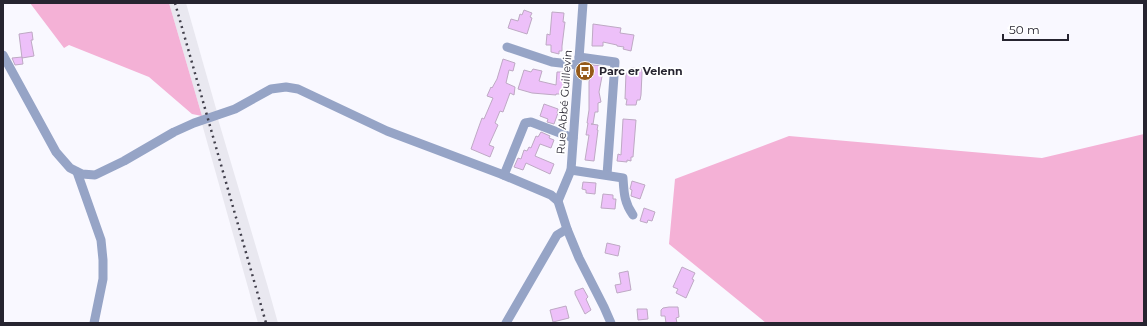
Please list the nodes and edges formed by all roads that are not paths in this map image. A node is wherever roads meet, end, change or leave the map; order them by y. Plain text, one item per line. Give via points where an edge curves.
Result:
1 (583, 3) edge
2 (507, 47) dead end
3 (3, 55) edge
4 (579, 61) junction
5 (573, 138) junction
6 (571, 170) junction
7 (77, 172) junction
8 (504, 175) junction
9 (607, 175) junction
10 (558, 201) junction
11 (633, 215) dead end
12 (567, 229) junction
13 (94, 323) edge
14 (506, 323) edge
15 (611, 323) edge

1 - 4 street, Rue Abbé Guillevin
2 - 4 street via 552,62
3 - 7 street via 56,152
4 - 5 street, Rue Abbé Guillevin
4 - 9 street via 615,62
5 - 6 street, Rue Abbé Guillevin
5 - 8 street via 531,122 525,123
6 - 9 street
6 - 10 street, Rue Abbé Guillevin
7 - 8 street via 95,175 187,126 235,109 271,89 286,87 317,97 393,133
7 - 13 street via 101,240 103,279
8 - 10 street via 551,195
9 - 11 street via 623,178 624,198
10 - 12 street
12 - 14 street via 557,235
12 - 15 street

